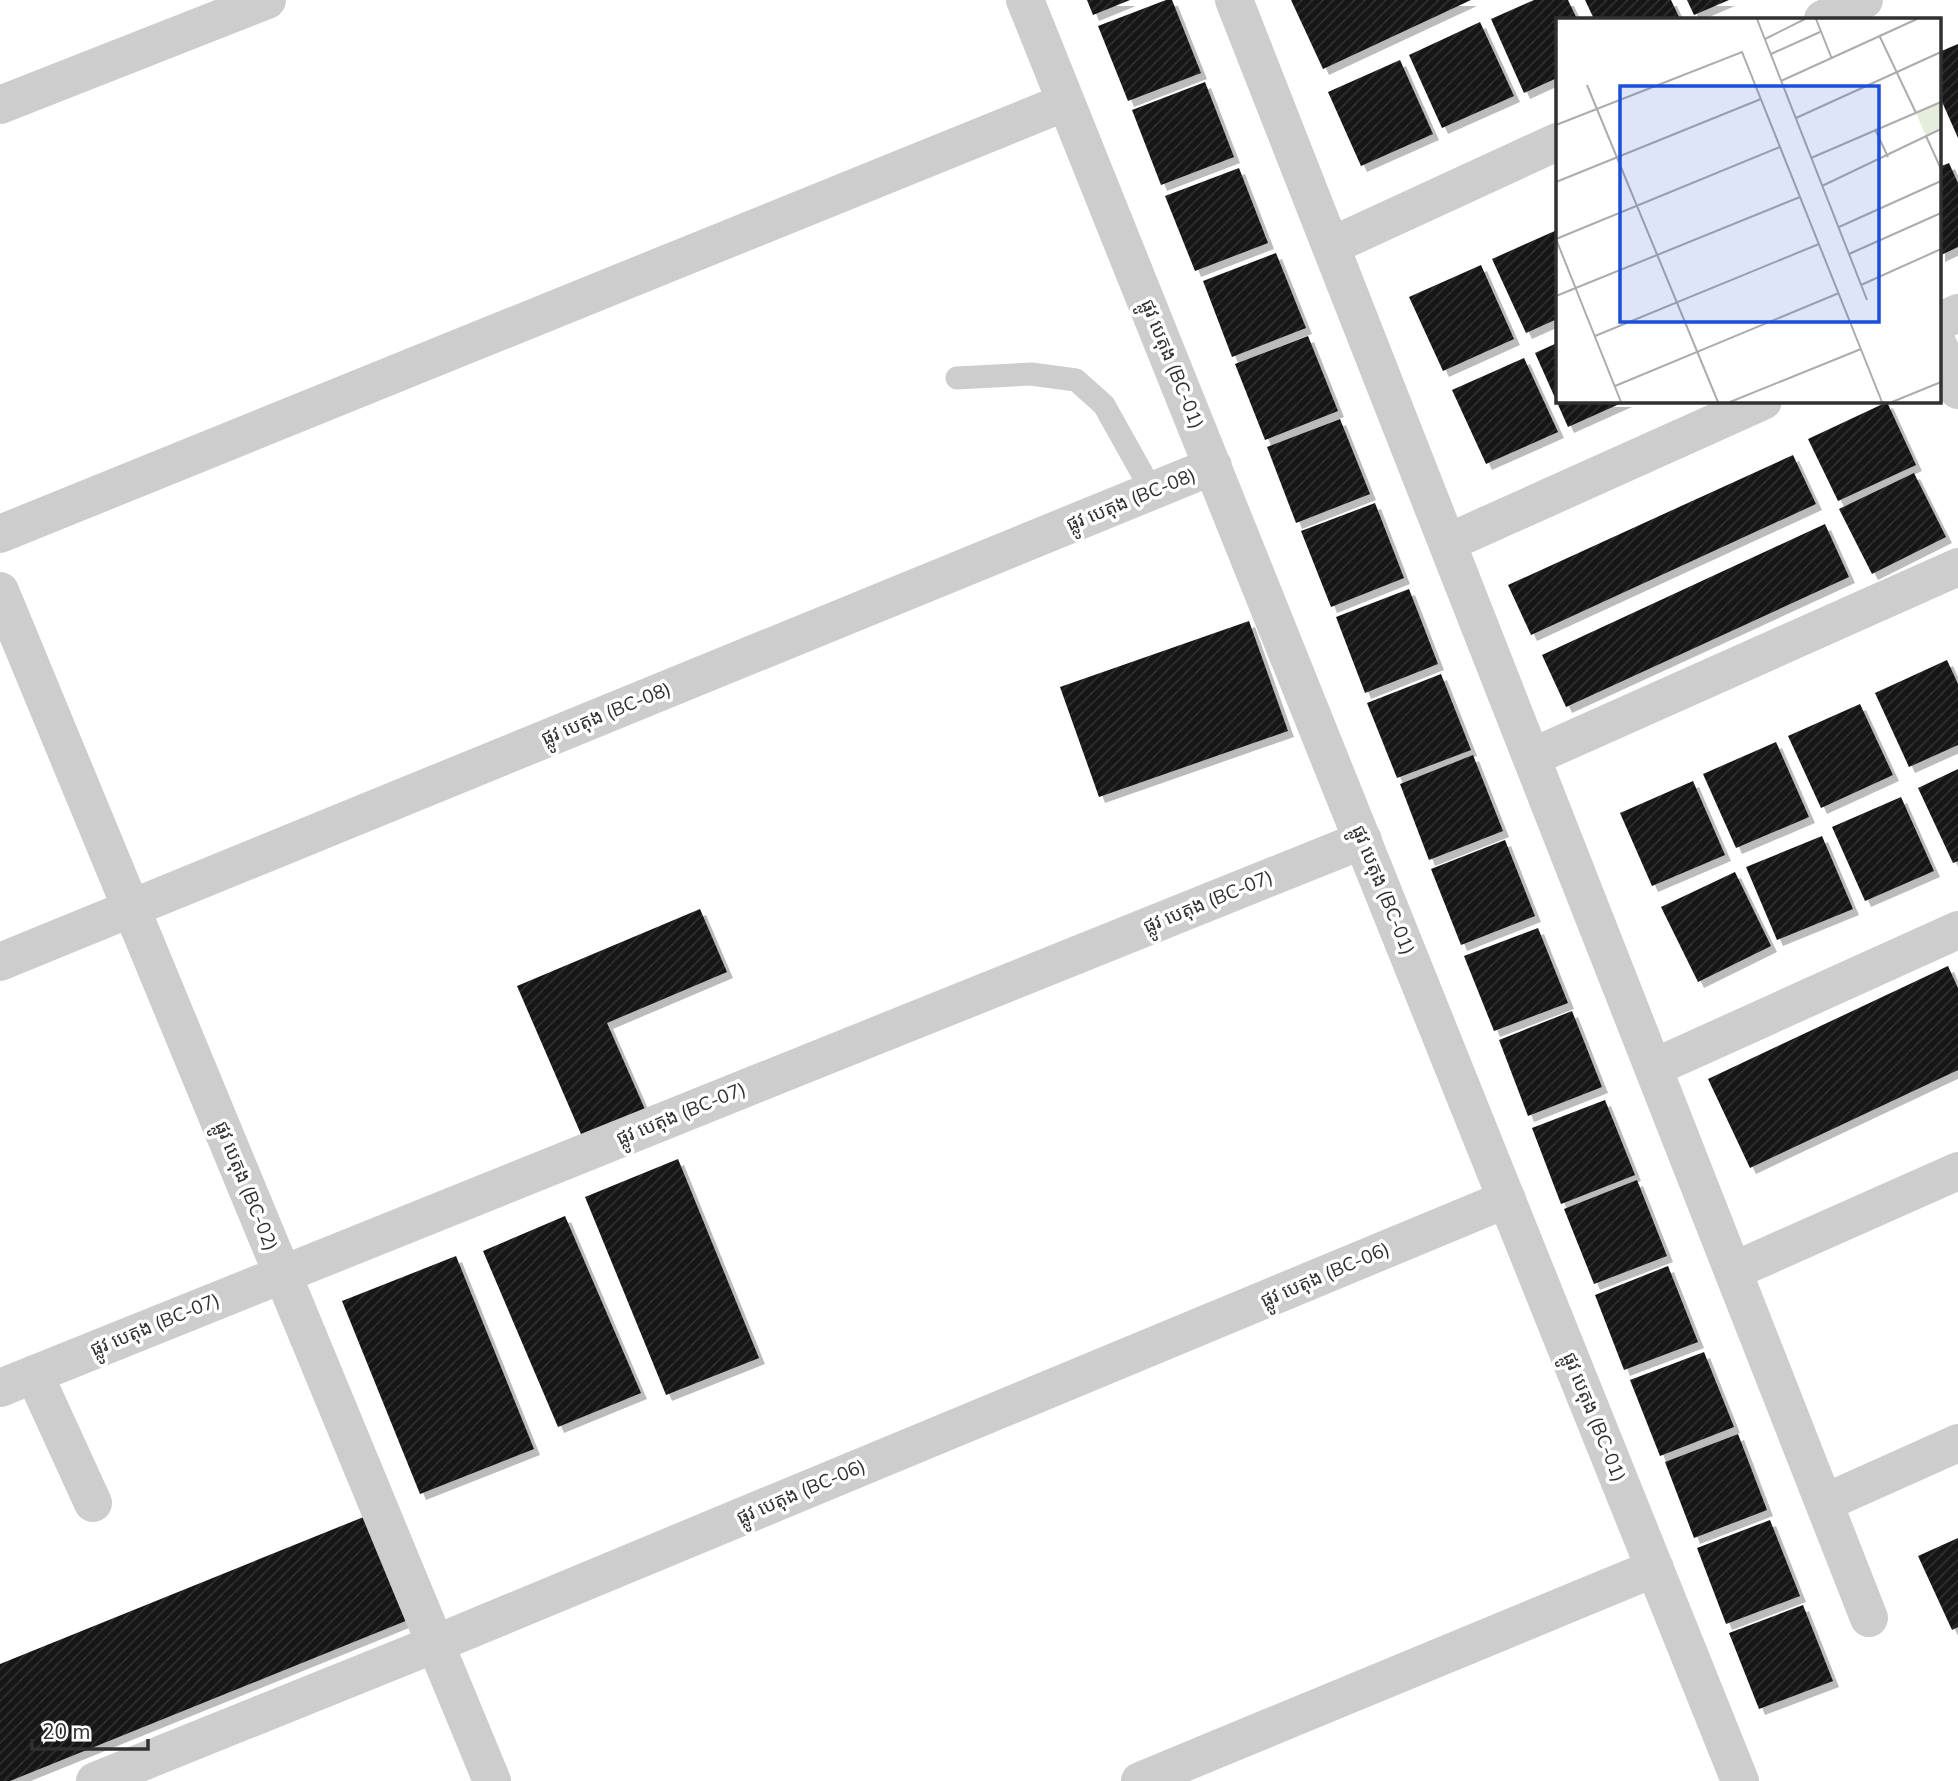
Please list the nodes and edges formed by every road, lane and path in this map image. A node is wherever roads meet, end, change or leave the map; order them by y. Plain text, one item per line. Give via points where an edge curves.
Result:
1 (267, 0) edge
2 (1025, 0) edge
3 (1234, 0) edge
4 (1864, 0) edge
5 (1825, 18) edge
6 (1066, 102) junction
7 (0, 105) edge
8 (1556, 142) edge
9 (1331, 246) junction
10 (1958, 313) edge
11 (1940, 322) edge
12 (1940, 350) edge
13 (957, 378) dead end
14 (1958, 390) edge
15 (1761, 402) edge
16 (1213, 466) junction
17 (1152, 491) junction
18 (0, 534) edge
19 (1447, 543) junction
20 (1958, 567) edge
21 (0, 591) edge
22 (1532, 757) junction
23 (1363, 840) junction
24 (131, 909) junction
25 (1958, 930) edge
26 (0, 962) edge
27 (1653, 1068) junction
28 (1958, 1171) edge
29 (1507, 1199) junction
30 (1733, 1271) junction
31 (282, 1274) junction
32 (17, 1381) edge
33 (1958, 1443) edge
34 (93, 1503) dead end
35 (1824, 1503) junction
36 (1655, 1568) junction
37 (1869, 1618) dead end
38 (435, 1644) junction
39 (94, 1781) edge
40 (492, 1781) edge
41 (1140, 1781) edge
42 (1740, 1781) edge

1 - 7 street
2 - 6 street, ផ្លូវ បេតុង (BC-01)
3 - 9 street
4 - 5 street
6 - 16 street, ផ្លូវ បេតុង (BC-01)
6 - 18 street
8 - 9 street
9 - 19 street
10 - 11 street
12 - 14 street
13 - 17 lane via 1031,374 1076,380 1104,405
15 - 19 street
16 - 17 street, ផ្លូវ បេតុង (BC-08)
16 - 23 street, ផ្លូវ បេតុង (BC-01)
17 - 24 street, ផ្លូវ បេតុង (BC-08)
19 - 22 street
20 - 22 street
21 - 24 street, ផ្លូវ បេតុង (BC-02)
22 - 27 street
23 - 29 street, ផ្លូវ បេតុង (BC-01)
23 - 31 street, ផ្លូវ បេតុង (BC-07)
24 - 26 street, ផ្លូវ បេតុង (BC-08)
24 - 31 street, ផ្លូវ បេតុង (BC-02)
25 - 27 street
27 - 30 street
28 - 30 street
29 - 36 street, ផ្លូវ បេតុង (BC-01)
29 - 38 street, ផ្លូវ បេតុង (BC-06)
30 - 35 street
31 - 32 street, ផ្លូវ បេតុង (BC-07)
31 - 38 street, ផ្លូវ បេតុង (BC-02)
32 - 34 street
33 - 35 street
35 - 37 street
36 - 41 street
36 - 42 street, ផ្លូវ បេតុង (BC-01)
38 - 39 street, ផ្លូវ បេតុង (BC-06)
38 - 40 street, ផ្លូវ បេតុង (BC-02)

